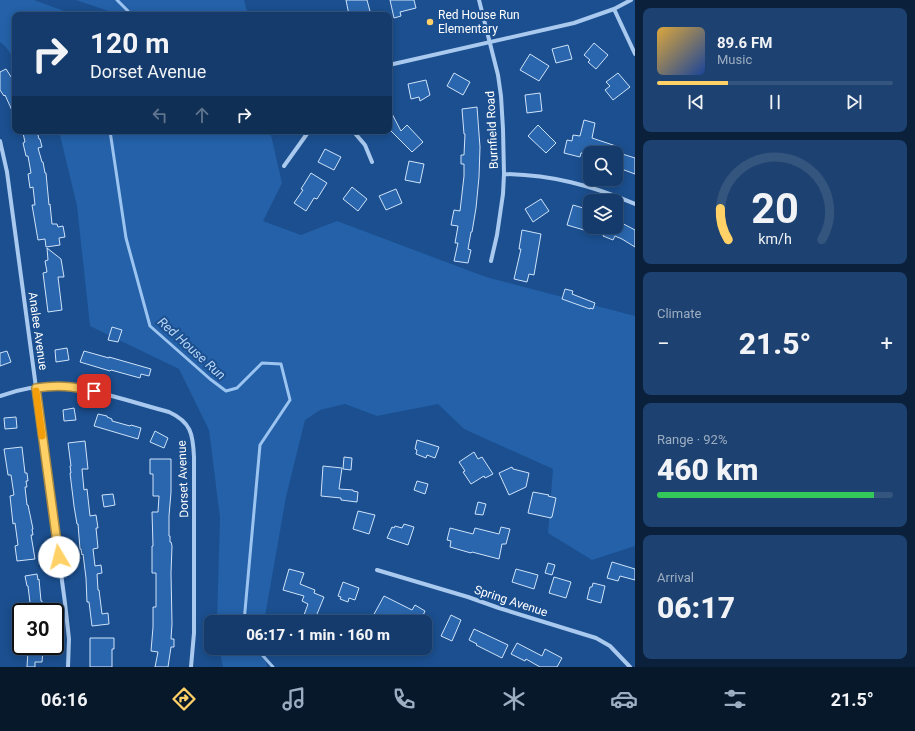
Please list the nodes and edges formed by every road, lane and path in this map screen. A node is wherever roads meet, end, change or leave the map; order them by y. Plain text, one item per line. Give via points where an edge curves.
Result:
1 (479, 0) edge
2 (631, 0) edge
3 (614, 9) junction
4 (490, 42) junction
5 (635, 54) edge
6 (392, 64) edge
7 (307, 134) edge
8 (356, 134) edge
9 (0, 141) edge
10 (372, 162) dead end
11 (284, 166) dead end
12 (504, 174) junction
13 (635, 204) edge
14 (491, 261) dead end
15 (36, 388) junction
16 (0, 396) edge
17 (377, 570) dead end
18 (68, 667) edge
19 (191, 667) edge
20 (630, 667) edge

1 - 4 street, Burnfield Road
2 - 3 street
3 - 4 street via 574,23
3 - 5 street
4 - 6 street
4 - 12 street, Burnfield Road via 501,96
7 - 11 street
8 - 10 street via 365,145
9 - 15 street, Analee Avenue via 7,172
12 - 13 street via 525,174 571,181
12 - 14 street, Burnfield Road via 501,212
15 - 16 street, Dorset Avenue
15 - 18 street, Analee Avenue via 65,603 69,639
15 - 19 street, Dorset Avenue via 65,386 94,391 169,412 190,429 194,446 194,633
17 - 20 street, Spring Avenue via 596,638 610,646

